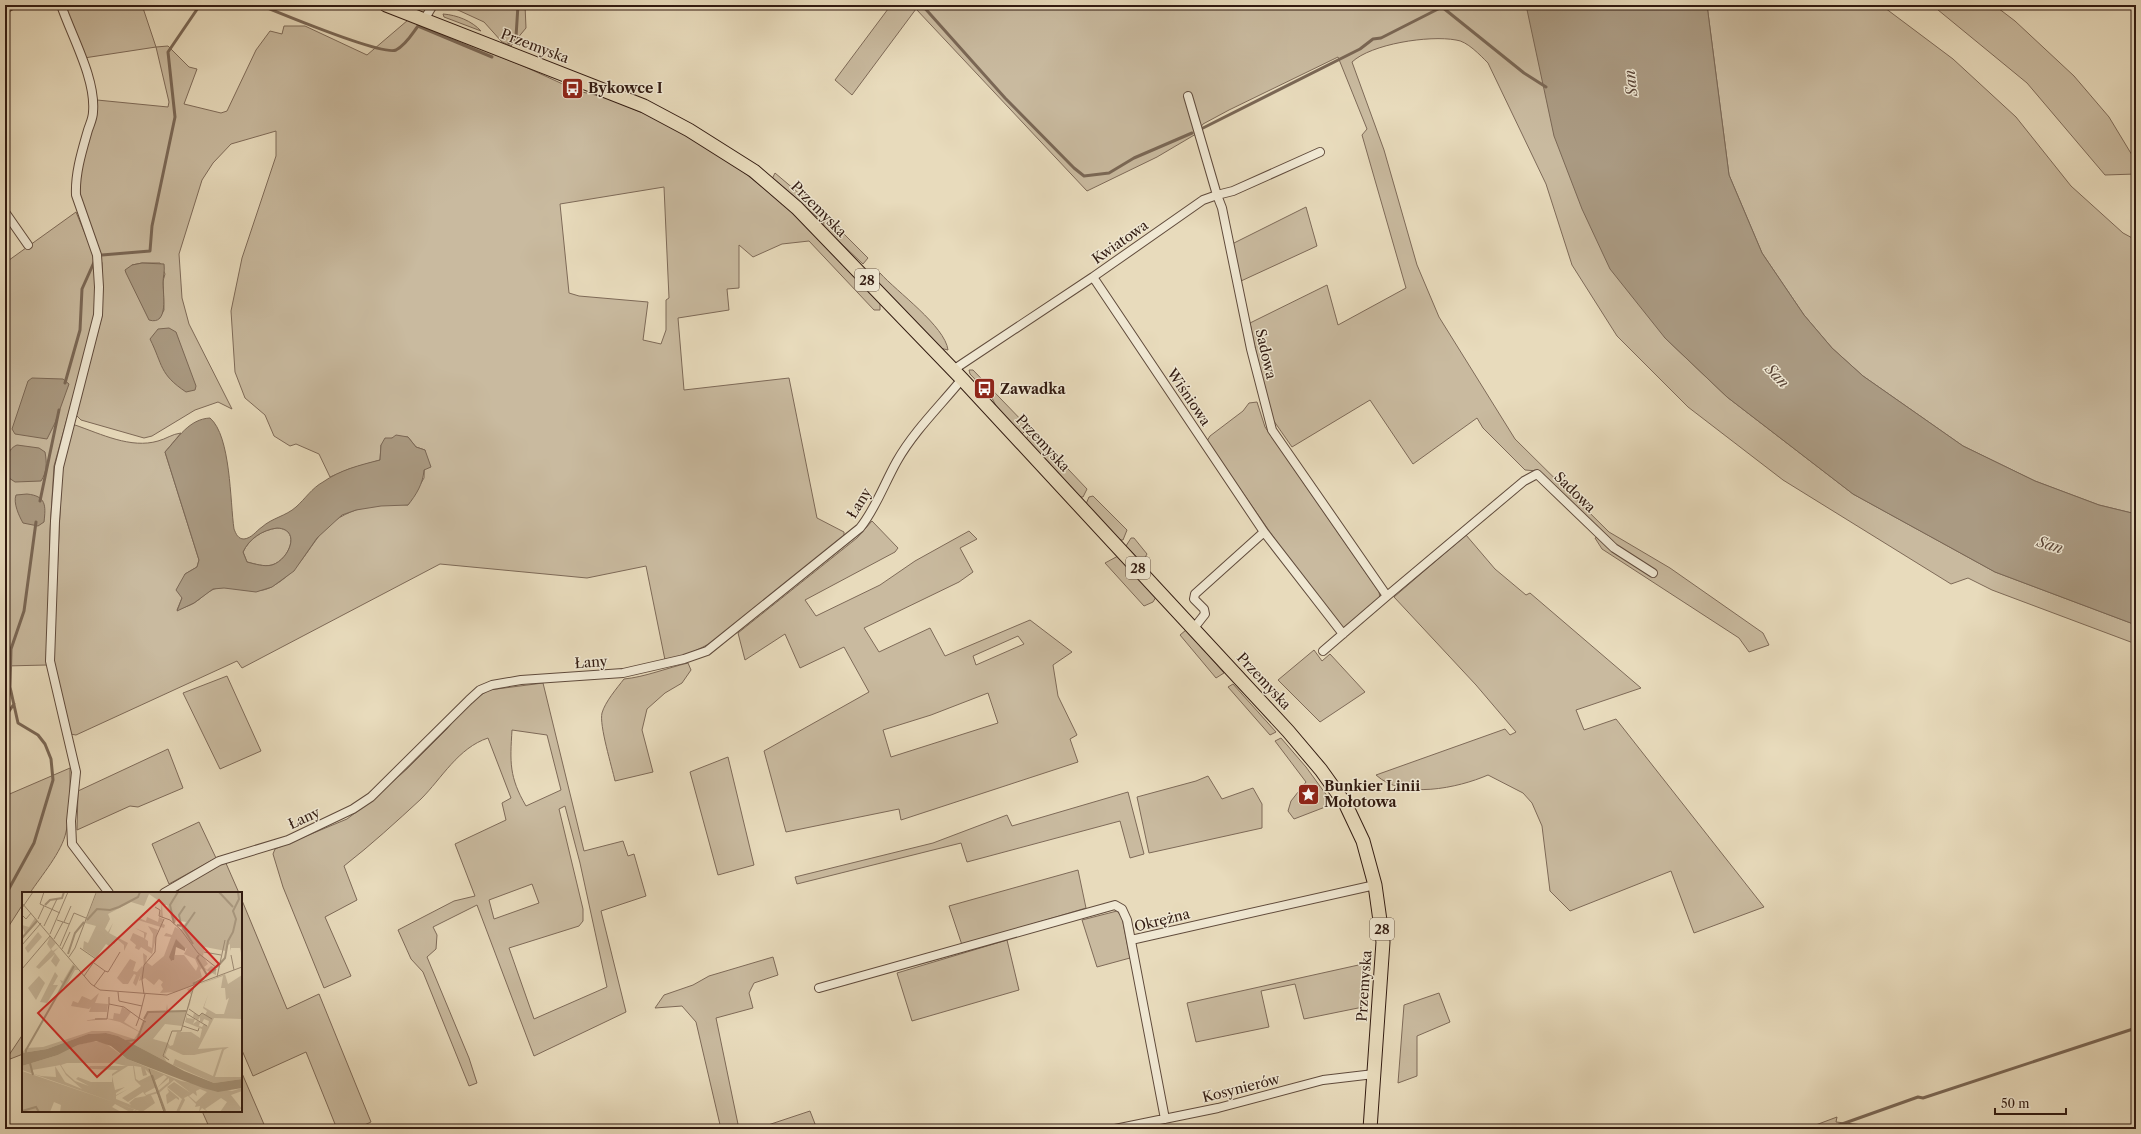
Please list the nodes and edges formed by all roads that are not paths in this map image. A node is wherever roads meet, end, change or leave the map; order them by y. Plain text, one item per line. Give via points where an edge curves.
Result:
1 (12, 5) edge
2 (61, 5) edge
3 (386, 5) edge
4 (433, 5) edge
5 (5, 9) edge
6 (424, 20) junction
7 (1188, 96) dead end
8 (1320, 152) dead end
9 (1217, 195) junction
10 (5, 212) edge
11 (28, 245) dead end
12 (1093, 277) junction
13 (958, 375) junction
14 (1264, 532) junction
15 (1653, 573) dead end
16 (1387, 596) junction
17 (1194, 628) junction
18 (1342, 634) junction
19 (1323, 651) dead end
20 (1375, 885) junction
21 (108, 892) edge
22 (166, 892) edge
23 (1131, 940) junction
24 (819, 988) dead end
25 (1374, 1074) junction
26 (1165, 1119) junction
27 (1115, 1129) edge
28 (1370, 1129) edge

1 - 5 street
2 - 21 street via 92,88 93,114 77,174 76,196 97,255 99,287 98,315 59,466 50,661 76,772 71,821 72,844
3 - 6 main road, Przemyska / 28
4 - 6 street
6 - 13 main road, Przemyska / 28 via 644,106 689,130 754,171 797,208
7 - 9 street
8 - 9 street via 1233,191
9 - 12 street, Kwiatowa via 1203,200
9 - 16 street, Sadowa via 1272,430
10 - 11 street
12 - 13 street, Kwiatowa
12 - 14 street, Wiśniowa
13 - 17 main road, Przemyska / 28
13 - 22 street, Łany via 897,461 871,514 860,528 707,651 623,673 521,680 492,685 480,690 370,797 353,809 288,840 218,861
14 - 17 street via 1195,594 1194,599 1205,614
14 - 18 street, Wiśniowa
15 - 16 street, Sadowa via 1614,548 1537,474 1524,481
16 - 18 street, Sadowa
17 - 20 main road, Przemyska / 28 via 1288,731 1331,783 1346,805 1363,841
18 - 19 street, Sadowa
20 - 23 street, Okrężna
20 - 25 main road, Przemyska / 28 via 1383,942
23 - 24 street via 1122,909 1115,905
23 - 26 street, Okrężna
25 - 26 street, Kosynierów via 1323,1080 1218,1108
25 - 28 main road, Przemyska / 28
26 - 27 street, Kosynierów

